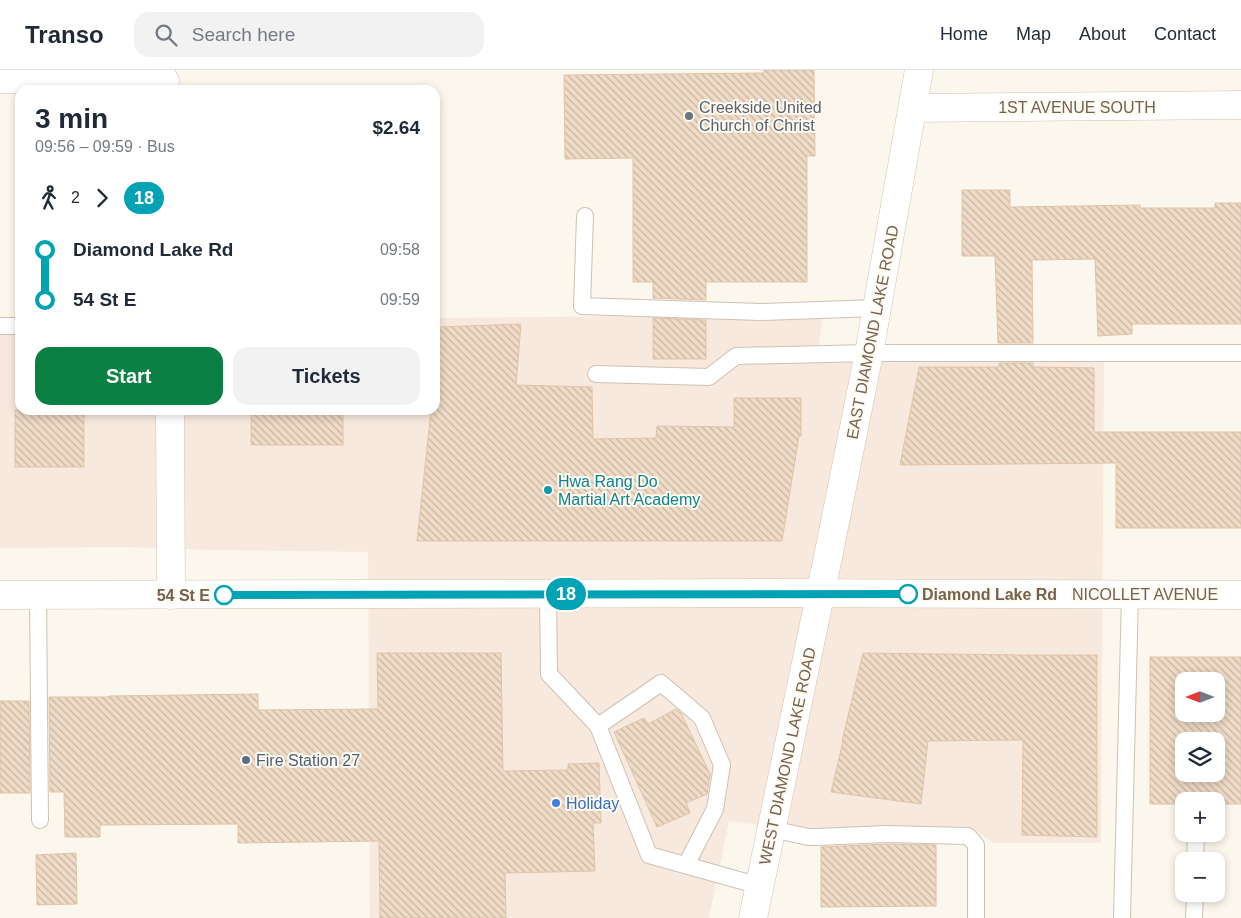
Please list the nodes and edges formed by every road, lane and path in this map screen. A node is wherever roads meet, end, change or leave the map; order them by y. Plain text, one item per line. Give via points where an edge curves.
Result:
1 (919, 70) edge
2 (0, 80) edge
3 (166, 80) edge
4 (1241, 105) edge
5 (913, 108) junction
6 (585, 216) dead end
7 (877, 308) junction
8 (0, 326) edge
9 (15, 326) edge
10 (869, 353) junction
11 (1241, 353) edge
12 (596, 374) dead end
13 (170, 415) edge
14 (821, 593) junction
15 (38, 594) junction
16 (548, 594) junction
17 (1130, 594) junction
18 (0, 595) edge
19 (171, 595) junction
20 (1241, 595) edge
21 (598, 726) junction
22 (40, 820) dead end
23 (772, 829) junction
24 (686, 865) junction
25 (760, 886) junction
26 (1195, 902) edge
27 (753, 918) edge
28 (976, 918) edge
29 (1122, 918) edge
30 (1194, 918) edge

1 - 5 street, EAST DIAMOND LAKE ROAD
2 - 3 street
4 - 5 street, 1ST AVENUE SOUTH
5 - 7 street, EAST DIAMOND LAKE ROAD
6 - 7 lane via 582,306 760,312
7 - 10 street, EAST DIAMOND LAKE ROAD
8 - 9 lane
10 - 11 lane
10 - 12 lane via 736,356 709,377
10 - 14 street, EAST DIAMOND LAKE ROAD
13 - 19 street
14 - 16 street, NICOLLET AVENUE
14 - 17 street, NICOLLET AVENUE
14 - 23 street, WEST DIAMOND LAKE ROAD
15 - 18 street, NICOLLET AVENUE
15 - 19 street, NICOLLET AVENUE
15 - 22 lane
16 - 19 street, NICOLLET AVENUE
16 - 21 lane via 549,674
17 - 20 street, NICOLLET AVENUE
17 - 29 lane
21 - 24 lane via 649,854
21 - 24 lane via 661,683 702,718 722,765 715,809
23 - 25 street, WEST DIAMOND LAKE ROAD
23 - 28 lane via 817,837 886,834 968,836 976,845
24 - 25 lane
25 - 27 street, WEST DIAMOND LAKE ROAD
26 - 30 lane

